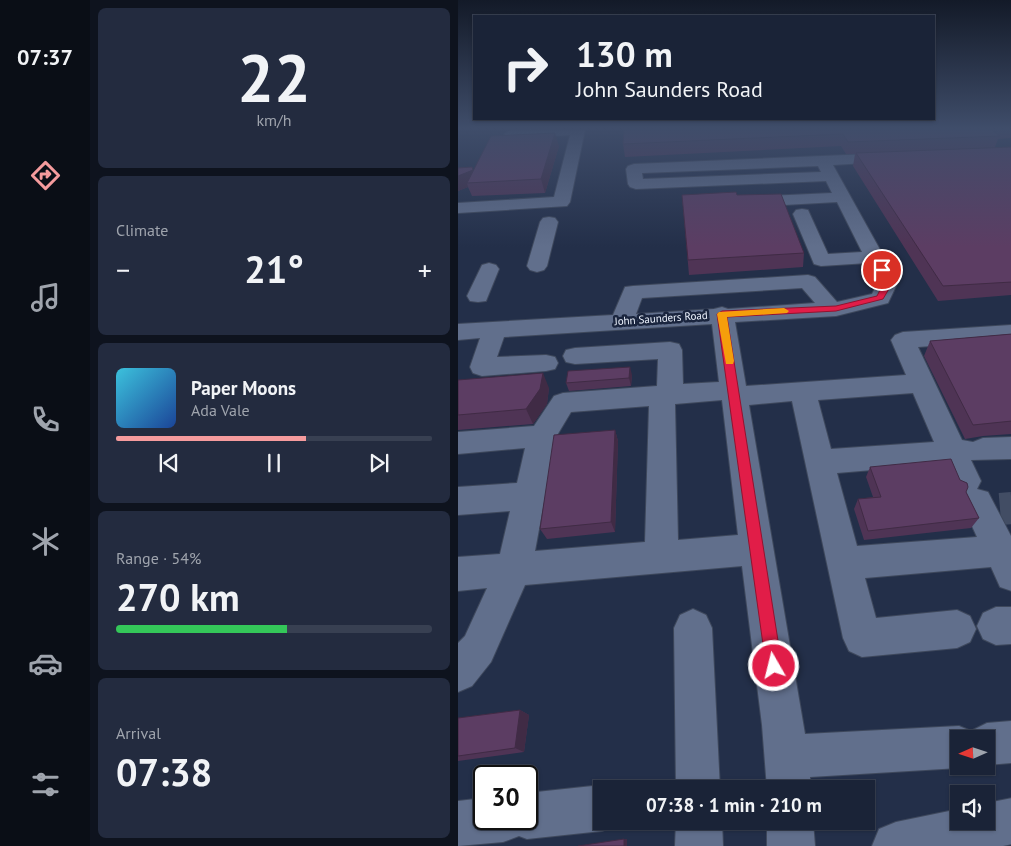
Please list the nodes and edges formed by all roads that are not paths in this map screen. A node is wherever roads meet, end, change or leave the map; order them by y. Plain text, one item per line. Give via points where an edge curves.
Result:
1 (569, 168) edge
2 (646, 168) edge
3 (827, 168) edge
4 (832, 176) junction
5 (843, 197) junction
6 (459, 201) edge
7 (749, 202) edge
8 (802, 214) dead end
9 (549, 222) dead end
10 (875, 257) junction
11 (537, 266) dead end
12 (489, 269) dead end
13 (478, 296) dead end
14 (831, 309) junction
15 (722, 314) junction
16 (622, 321) junction
17 (495, 330) junction
18 (458, 332) edge
19 (1012, 332) edge
20 (575, 356) dead end
21 (546, 363) dead end
22 (922, 383) junction
23 (803, 391) junction
24 (734, 393) junction
25 (666, 396) junction
26 (542, 436) junction
27 (458, 443) edge
28 (1012, 448) edge
29 (967, 451) junction
30 (820, 462) junction
31 (528, 496) junction
32 (458, 502) edge
33 (757, 549) junction
34 (661, 557) junction
35 (845, 563) junction
36 (1006, 563) edge
37 (514, 569) junction
38 (458, 574) edge
39 (693, 628) dead end
40 (957, 629) dead end
41 (458, 672) edge
42 (1012, 742) edge
43 (996, 743) edge
44 (950, 749) edge
45 (698, 780) edge
46 (785, 780) edge
47 (823, 780) edge
48 (593, 809) edge
49 (538, 815) edge
50 (1012, 821) edge
51 (473, 822) edge
52 (458, 824) edge
53 (699, 830) edge
54 (790, 830) edge
55 (699, 846) edge
56 (791, 846) edge
57 (896, 846) edge

1 - 6 street via 561,202
2 - 4 street via 634,169 636,184
3 - 4 street, John Saunders Road
4 - 5 street, John Saunders Road
5 - 7 street
5 - 10 street, John Saunders Road
8 - 10 street via 821,260
9 - 11 street
10 - 14 street, John Saunders Road via 888,282 880,298
12 - 13 street
14 - 15 street, John Saunders Road
14 - 16 street via 808,281 633,292
15 - 16 street, John Saunders Road
15 - 24 street
16 - 17 street, John Saunders Road
17 - 18 street, John Saunders Road
17 - 21 street via 482,367
19 - 22 street via 903,340
20 - 25 street via 670,350
22 - 23 street
22 - 29 street
23 - 24 street
23 - 30 street
24 - 25 street
24 - 33 street
25 - 26 street via 563,403
25 - 34 street
26 - 27 street
26 - 31 street
28 - 29 street
29 - 30 street
29 - 36 street via 981,501
30 - 35 street
31 - 32 street
31 - 37 street
33 - 34 street
33 - 46 street
34 - 37 street
35 - 36 street
35 - 40 street via 862,638
37 - 38 street
37 - 41 street via 478,648
39 - 45 street
42 - 43 street
44 - 47 street
48 - 49 street
50 - 57 street
51 - 52 street
53 - 55 street
54 - 56 street

